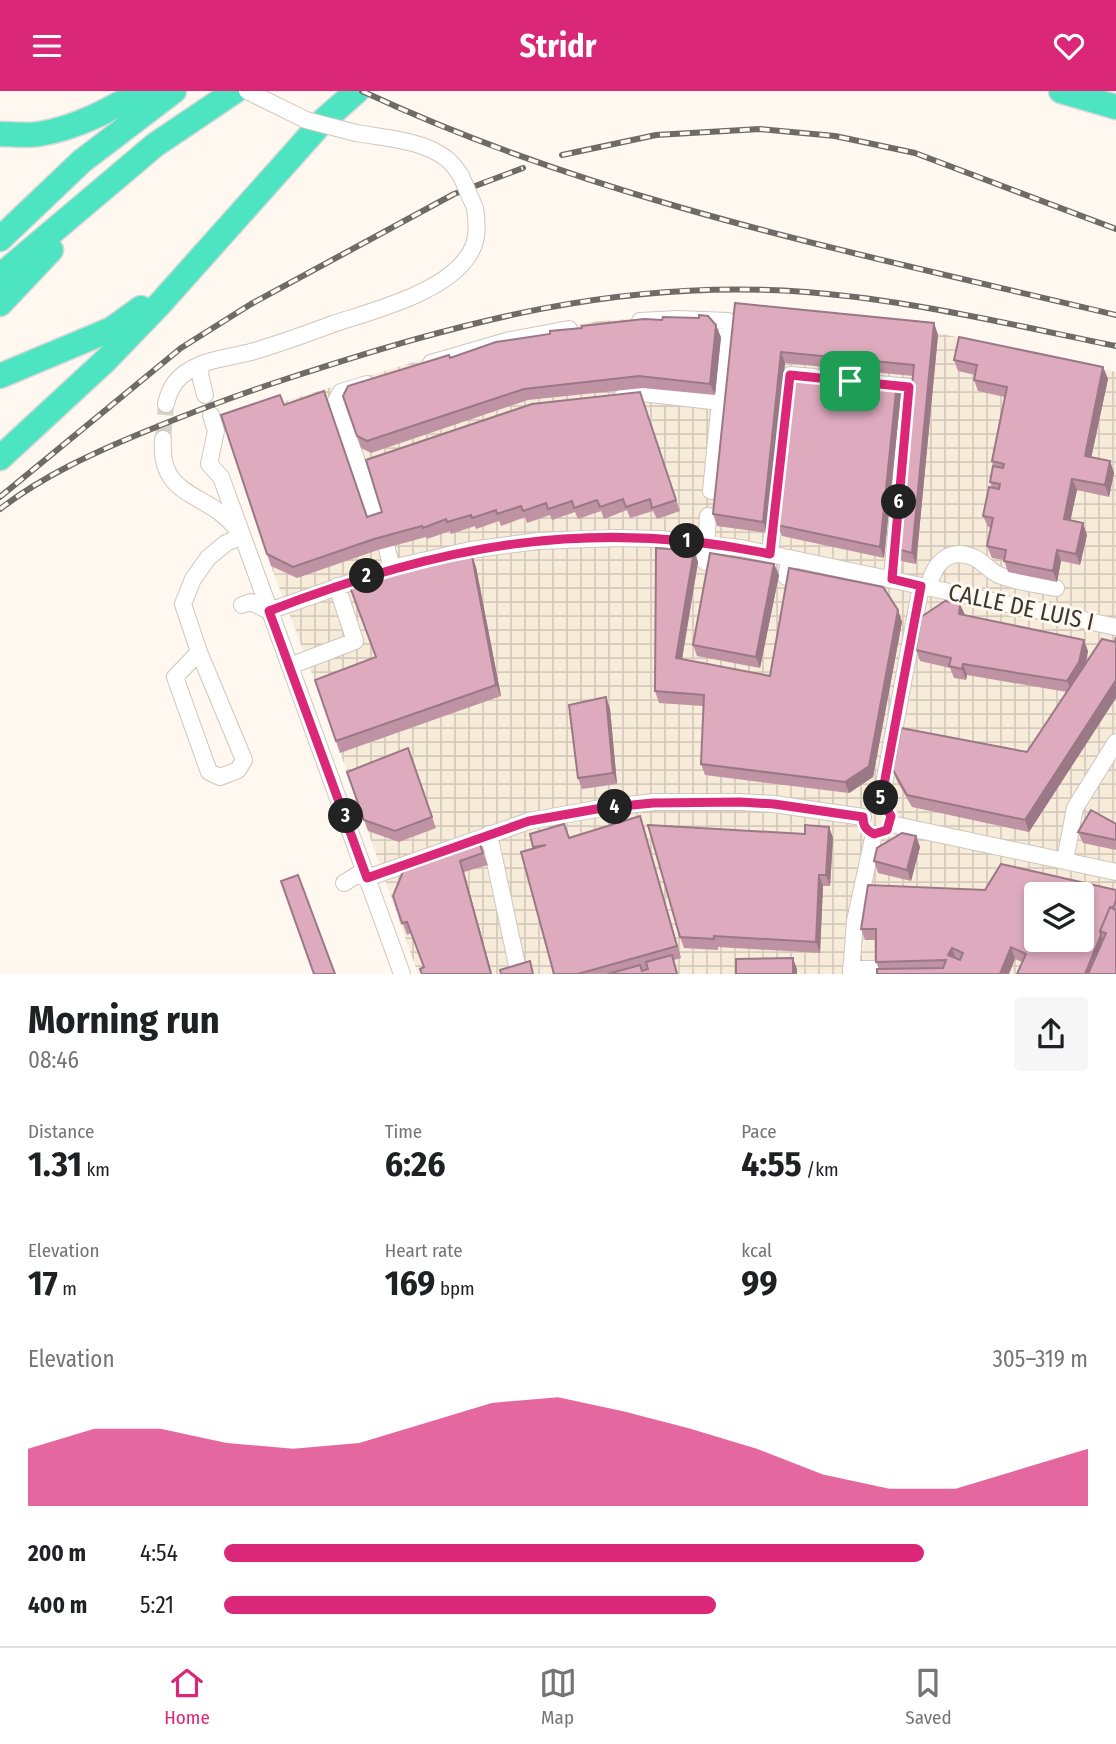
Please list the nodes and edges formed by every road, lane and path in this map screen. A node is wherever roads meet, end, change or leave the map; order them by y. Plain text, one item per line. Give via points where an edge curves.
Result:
1 (142, 91) edge
2 (174, 91) edge
3 (235, 91) edge
4 (247, 91) edge
5 (358, 91) edge
6 (1061, 91) edge
7 (1116, 107) edge
8 (0, 134) edge
9 (155, 145) junction
10 (0, 239) edge
11 (207, 250) junction
12 (0, 276) edge
13 (0, 304) edge
14 (626, 323) edge
15 (590, 327) edge
16 (201, 365) junction
17 (420, 367) edge
18 (0, 376) edge
19 (380, 379) edge
20 (830, 379) edge
21 (856, 382) edge
22 (205, 395) dead end
23 (601, 399) edge
24 (720, 402) junction
25 (166, 404) tunnel mouth
26 (211, 415) dead end
27 (163, 439) tunnel mouth
28 (0, 458) edge
29 (711, 491) dead end
30 (708, 516) dead end
31 (379, 526) edge
32 (242, 535) junction
33 (708, 543) junction
34 (387, 549) dead end
35 (770, 554) junction
36 (790, 558) junction
37 (705, 562) edge
38 (393, 568) junction
39 (786, 576) edge
40 (892, 579) junction
41 (337, 586) junction
42 (925, 587) junction
43 (1056, 588) dead end
44 (242, 605) dead end
45 (269, 611) junction
46 (1116, 627) edge
47 (199, 652) junction
48 (290, 666) junction
49 (1116, 742) edge
50 (880, 806) junction
51 (863, 817) junction
52 (891, 824) junction
53 (489, 834) junction
54 (874, 834) junction
55 (1065, 860) junction
56 (1116, 871) edge
57 (367, 878) junction
58 (344, 883) dead end
59 (517, 965) edge
60 (877, 969) edge
61 (851, 971) edge
62 (402, 974) edge

1 - 8 highway via 71,126 37,135
2 - 10 highway via 82,161
3 - 9 highway
4 - 16 street, bridge via 306,120 436,152 461,176 475,208 475,242 468,257 448,275 391,306
5 - 11 highway via 324,120
6 - 7 highway
9 - 12 highway
9 - 13 highway
11 - 18 highway via 111,329
11 - 28 highway via 106,360
14 - 24 street via 728,321
15 - 17 street via 510,340
16 - 22 street
16 - 25 street via 177,380
19 - 31 street via 341,392 337,401 363,462
20 - 35 street via 790,375
21 - 40 street via 909,387
23 - 24 street via 643,393
24 - 29 street
26 - 32 street via 216,431 209,464 221,477
27 - 32 street via 162,460 170,479 223,514
30 - 33 street
32 - 45 street
32 - 47 street via 208,558 192,579 183,604
33 - 35 street, CALLE DE LUIS I
33 - 37 street
33 - 38 street, CALLE DE LUIS I via 618,538 538,541 470,549
34 - 38 street
35 - 36 street, CALLE DE LUIS I
36 - 39 street
36 - 40 street, CALLE DE LUIS I
38 - 41 street, CALLE DE LUIS I
40 - 42 street, CALLE DE LUIS I
41 - 45 street, CALLE DE LUIS I
41 - 48 street via 355,641
42 - 43 street via 937,564 963,555 998,575
42 - 46 street, CALLE DE LUIS I
42 - 50 street
44 - 45 street via 251,601
45 - 48 street
47 - 47 street via 175,677 209,772 220,777 238,770 244,760
48 - 57 street
49 - 55 street via 1075,808
50 - 51 street via 872,806
50 - 52 street via 887,809
51 - 53 street via 774,804 653,803 529,821
51 - 54 street via 863,825
52 - 54 street via 881,834
52 - 55 street
53 - 57 street
53 - 59 street
54 - 61 street via 855,921
55 - 56 street
57 - 58 street via 357,875
57 - 62 street
60 - 61 street

